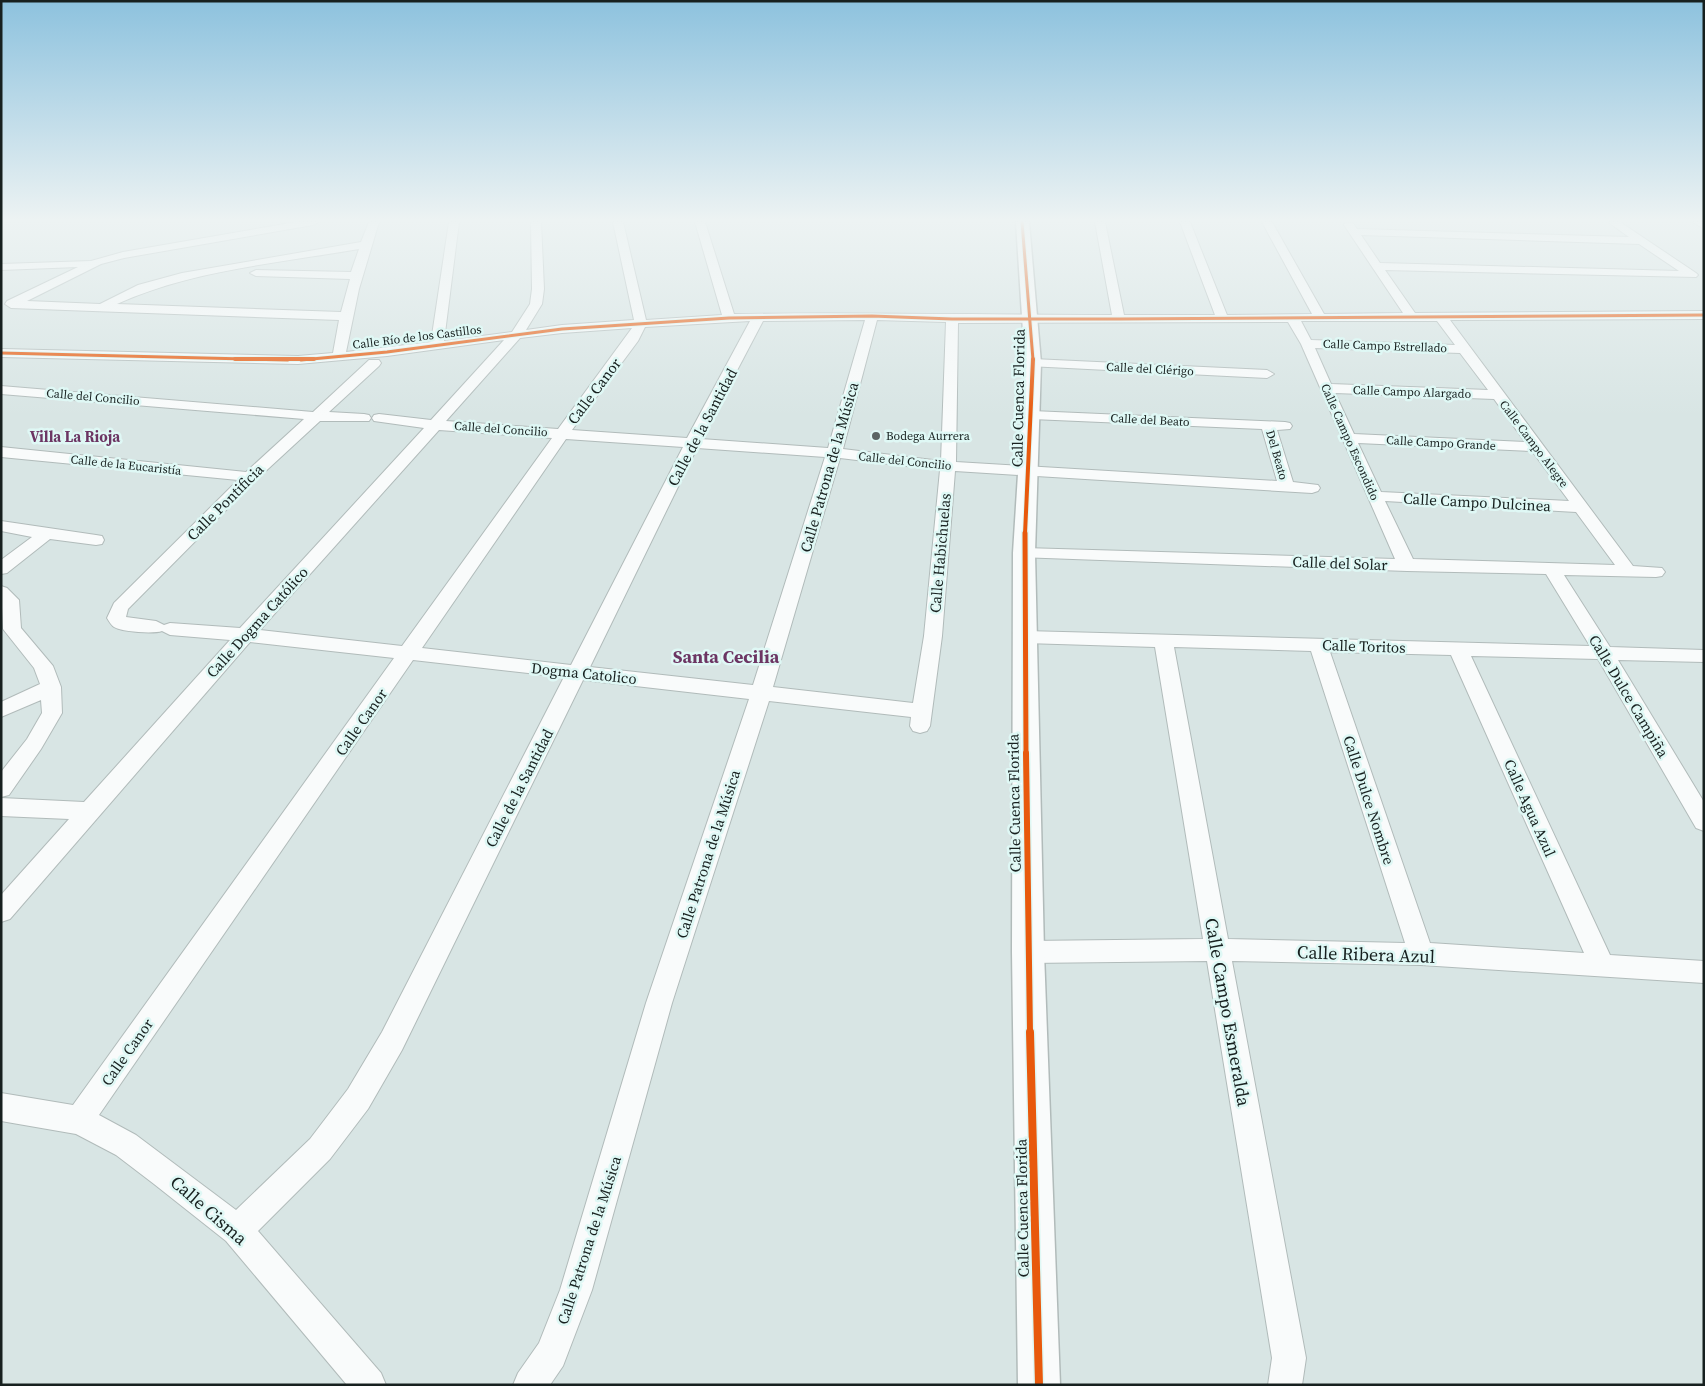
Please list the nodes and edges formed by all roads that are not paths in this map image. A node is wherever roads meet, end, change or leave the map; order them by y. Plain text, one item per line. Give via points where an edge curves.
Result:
1 (46, 287) edge
2 (148, 287) edge
3 (353, 287) edge
4 (445, 287) edge
5 (538, 287) edge
6 (633, 287) edge
7 (720, 287) edge
8 (1028, 287) edge
9 (1113, 287) edge
10 (1210, 287) edge
11 (1303, 287) edge
12 (1392, 287) edge
13 (6, 306) edge
14 (102, 306) junction
15 (1704, 315) edge
16 (345, 316) junction
17 (872, 316) junction
18 (1411, 316) junction
19 (1440, 316) junction
20 (759, 317) junction
21 (1222, 317) junction
22 (1320, 317) junction
23 (729, 318) junction
24 (1292, 318) junction
25 (952, 319) junction
26 (1031, 319) junction
27 (1119, 319) junction
28 (641, 323) junction
29 (517, 334) junction
30 (1307, 344) junction
31 (437, 345) junction
32 (1463, 349) junction
33 (1, 353) edge
34 (339, 357) junction
35 (374, 363) dead end
36 (1033, 363) junction
37 (1267, 374) dead end
38 (1326, 388) junction
39 (1, 390) edge
40 (1497, 395) junction
41 (1032, 414) junction
42 (314, 416) junction
43 (435, 425) junction
44 (1268, 425) junction
45 (1285, 426) dead end
46 (563, 433) junction
47 (1348, 438) junction
48 (692, 443) junction
49 (1535, 447) junction
50 (1, 452) edge
51 (834, 453) junction
52 (948, 466) junction
53 (1029, 472) junction
54 (250, 477) junction
55 (1286, 486) junction
56 (1312, 488) dead end
57 (1374, 496) junction
58 (1580, 507) junction
59 (1, 526) edge
60 (46, 534) junction
61 (96, 540) dead end
62 (1024, 552) junction
63 (1407, 566) junction
64 (1, 569) edge
65 (1552, 570) junction
66 (1628, 571) junction
67 (1656, 572) dead end
68 (1, 592) edge
69 (245, 635) junction
70 (1025, 637) junction
71 (1163, 640) junction
72 (1318, 645) junction
73 (1458, 649) junction
74 (409, 653) junction
75 (1604, 654) junction
76 (1704, 656) edge
77 (578, 672) junction
78 (51, 686) junction
79 (761, 692) junction
80 (1, 710) edge
81 (921, 719) joint
82 (1, 789) edge
83 (1, 807) edge
84 (88, 811) junction
85 (1704, 822) edge
86 (1, 912) edge
87 (1217, 950) junction
88 (1028, 952) junction
89 (1421, 954) junction
90 (1603, 967) junction
91 (1704, 972) edge
92 (1, 1107) edge
93 (79, 1120) junction
94 (237, 1230) junction
95 (369, 1385) edge
96 (530, 1385) edge
97 (1039, 1385) edge
98 (1286, 1385) edge

1 - 13 street
2 - 14 street
3 - 16 street
4 - 31 street
5 - 29 street, Calle Dogma Católico via 536,304
6 - 28 street
7 - 23 street
8 - 26 street, Calle Cuenca Florida
9 - 27 street
10 - 21 street
11 - 22 street
12 - 18 street
13 - 14 street
14 - 16 street
15 - 19 street, Calle Río de los Castillos
16 - 34 street
17 - 20 street, Calle Río de los Castillos
17 - 25 street, Calle Río de los Castillos
17 - 51 street, Calle Patrona de la Música
18 - 19 street, Calle Río de los Castillos
18 - 22 street, Calle Río de los Castillos
19 - 32 street, Calle Campo Alegre
20 - 23 street, Calle Río de los Castillos
20 - 48 street, Calle de la Santidad
21 - 24 street, Calle Río de los Castillos
21 - 27 street, Calle Río de los Castillos
22 - 24 street, Calle Río de los Castillos
23 - 28 street, Calle Río de los Castillos
24 - 30 street, Calle Campo Escondido
25 - 26 street, Calle Río de los Castillos
25 - 52 street, Calle Habichuelas
26 - 27 street, Calle Río de los Castillos
26 - 36 street, Calle Cuenca Florida
28 - 29 street, Calle Río de los Castillos
28 - 46 street, Calle Canor
29 - 31 street, Calle Río de los Castillos
29 - 43 street, Calle Dogma Católico
30 - 32 street, Calle Campo Estrellado
30 - 38 street, Calle Campo Escondido
31 - 34 street, Calle Río de los Castillos
32 - 40 street, Calle Campo Alegre
33 - 34 street, Calle Río de los Castillos via 261,360
35 - 42 street, Calle Pontificia
36 - 37 street, Calle del Clérigo
36 - 41 street, Calle Cuenca Florida
38 - 40 street, Calle Campo Alargado
38 - 47 street, Calle Campo Escondido
39 - 42 street, Calle del Concilio
40 - 49 street, Calle Campo Alegre
41 - 44 street, Calle del Beato
41 - 53 street, Calle Cuenca Florida
42 - 43 street, Calle del Concilio
42 - 54 street, Calle Pontificia
43 - 46 street, Calle del Concilio
43 - 69 street, Calle Dogma Católico
44 - 45 street, Calle del Beato
44 - 55 street, Del Beato
46 - 48 street, Calle del Concilio
46 - 74 street, Calle Canor
47 - 49 street, Calle Campo Grande
47 - 57 street, Calle Campo Escondido
48 - 51 street, Calle del Concilio
48 - 77 street, Calle de la Santidad
49 - 58 street, Calle Campo Alegre
50 - 54 street, Calle de la Eucaristía
51 - 52 street, Calle del Concilio
51 - 79 street, Calle Patrona de la Música
52 - 53 street, Calle del Concilio
52 - 81 street, Calle Habichuelas via 933,636
53 - 55 street, Calle del Concilio
53 - 62 street, Calle Cuenca Florida
54 - 69 street, Calle Pontificia via 120,607 116,618 121,623
55 - 56 street, Calle del Concilio
57 - 58 street, Calle Campo Dulcinea
57 - 63 street, Calle Campo Escondido
58 - 66 street, Calle Campo Alegre
59 - 60 street
60 - 61 street
60 - 64 street
62 - 63 street, Calle del Solar
62 - 70 street, Calle Cuenca Florida
63 - 65 street, Calle del Solar
65 - 66 street, Calle del Solar
65 - 75 street, Calle Dulce Campiña
66 - 67 street, Calle del Solar
68 - 78 street via 10,600 12,629 43,666
69 - 74 street, Dogma Catolico
69 - 84 street, Calle Dogma Católico
70 - 71 street, Calle Toritos
70 - 88 street, Calle Cuenca Florida
71 - 72 street, Calle Toritos
71 - 87 street, Calle Campo Esmeralda
72 - 73 street, Calle Toritos
72 - 89 street, Calle Dulce Nombre
73 - 75 street, Calle Toritos
73 - 90 street, Calle Agua Azul
74 - 77 street, Dogma Catolico
74 - 93 street, Calle Canor
75 - 76 street, Calle Toritos
75 - 85 street, Calle Dulce Campiña
77 - 79 street, Dogma Catolico
77 - 94 street, Calle de la Santidad via 392,1040 358,1100 320,1150
78 - 80 street
78 - 82 street via 52,713
79 - 81 street, Dogma Catolico
79 - 96 street, Calle Patrona de la Música via 659,1003 576,1290 551,1354
83 - 84 street
84 - 86 street, Calle Dogma Católico
87 - 88 street, Calle Ribera Azul
87 - 89 street, Calle Ribera Azul
87 - 98 street, Calle Campo Esmeralda via 1289,1358
88 - 97 street, Calle Cuenca Florida
89 - 90 street, Calle Ribera Azul
90 - 91 street, Calle Ribera Azul
92 - 93 street, Calle Cisma
93 - 94 street, Calle Cisma via 126,1145
94 - 95 street, Calle Cisma

